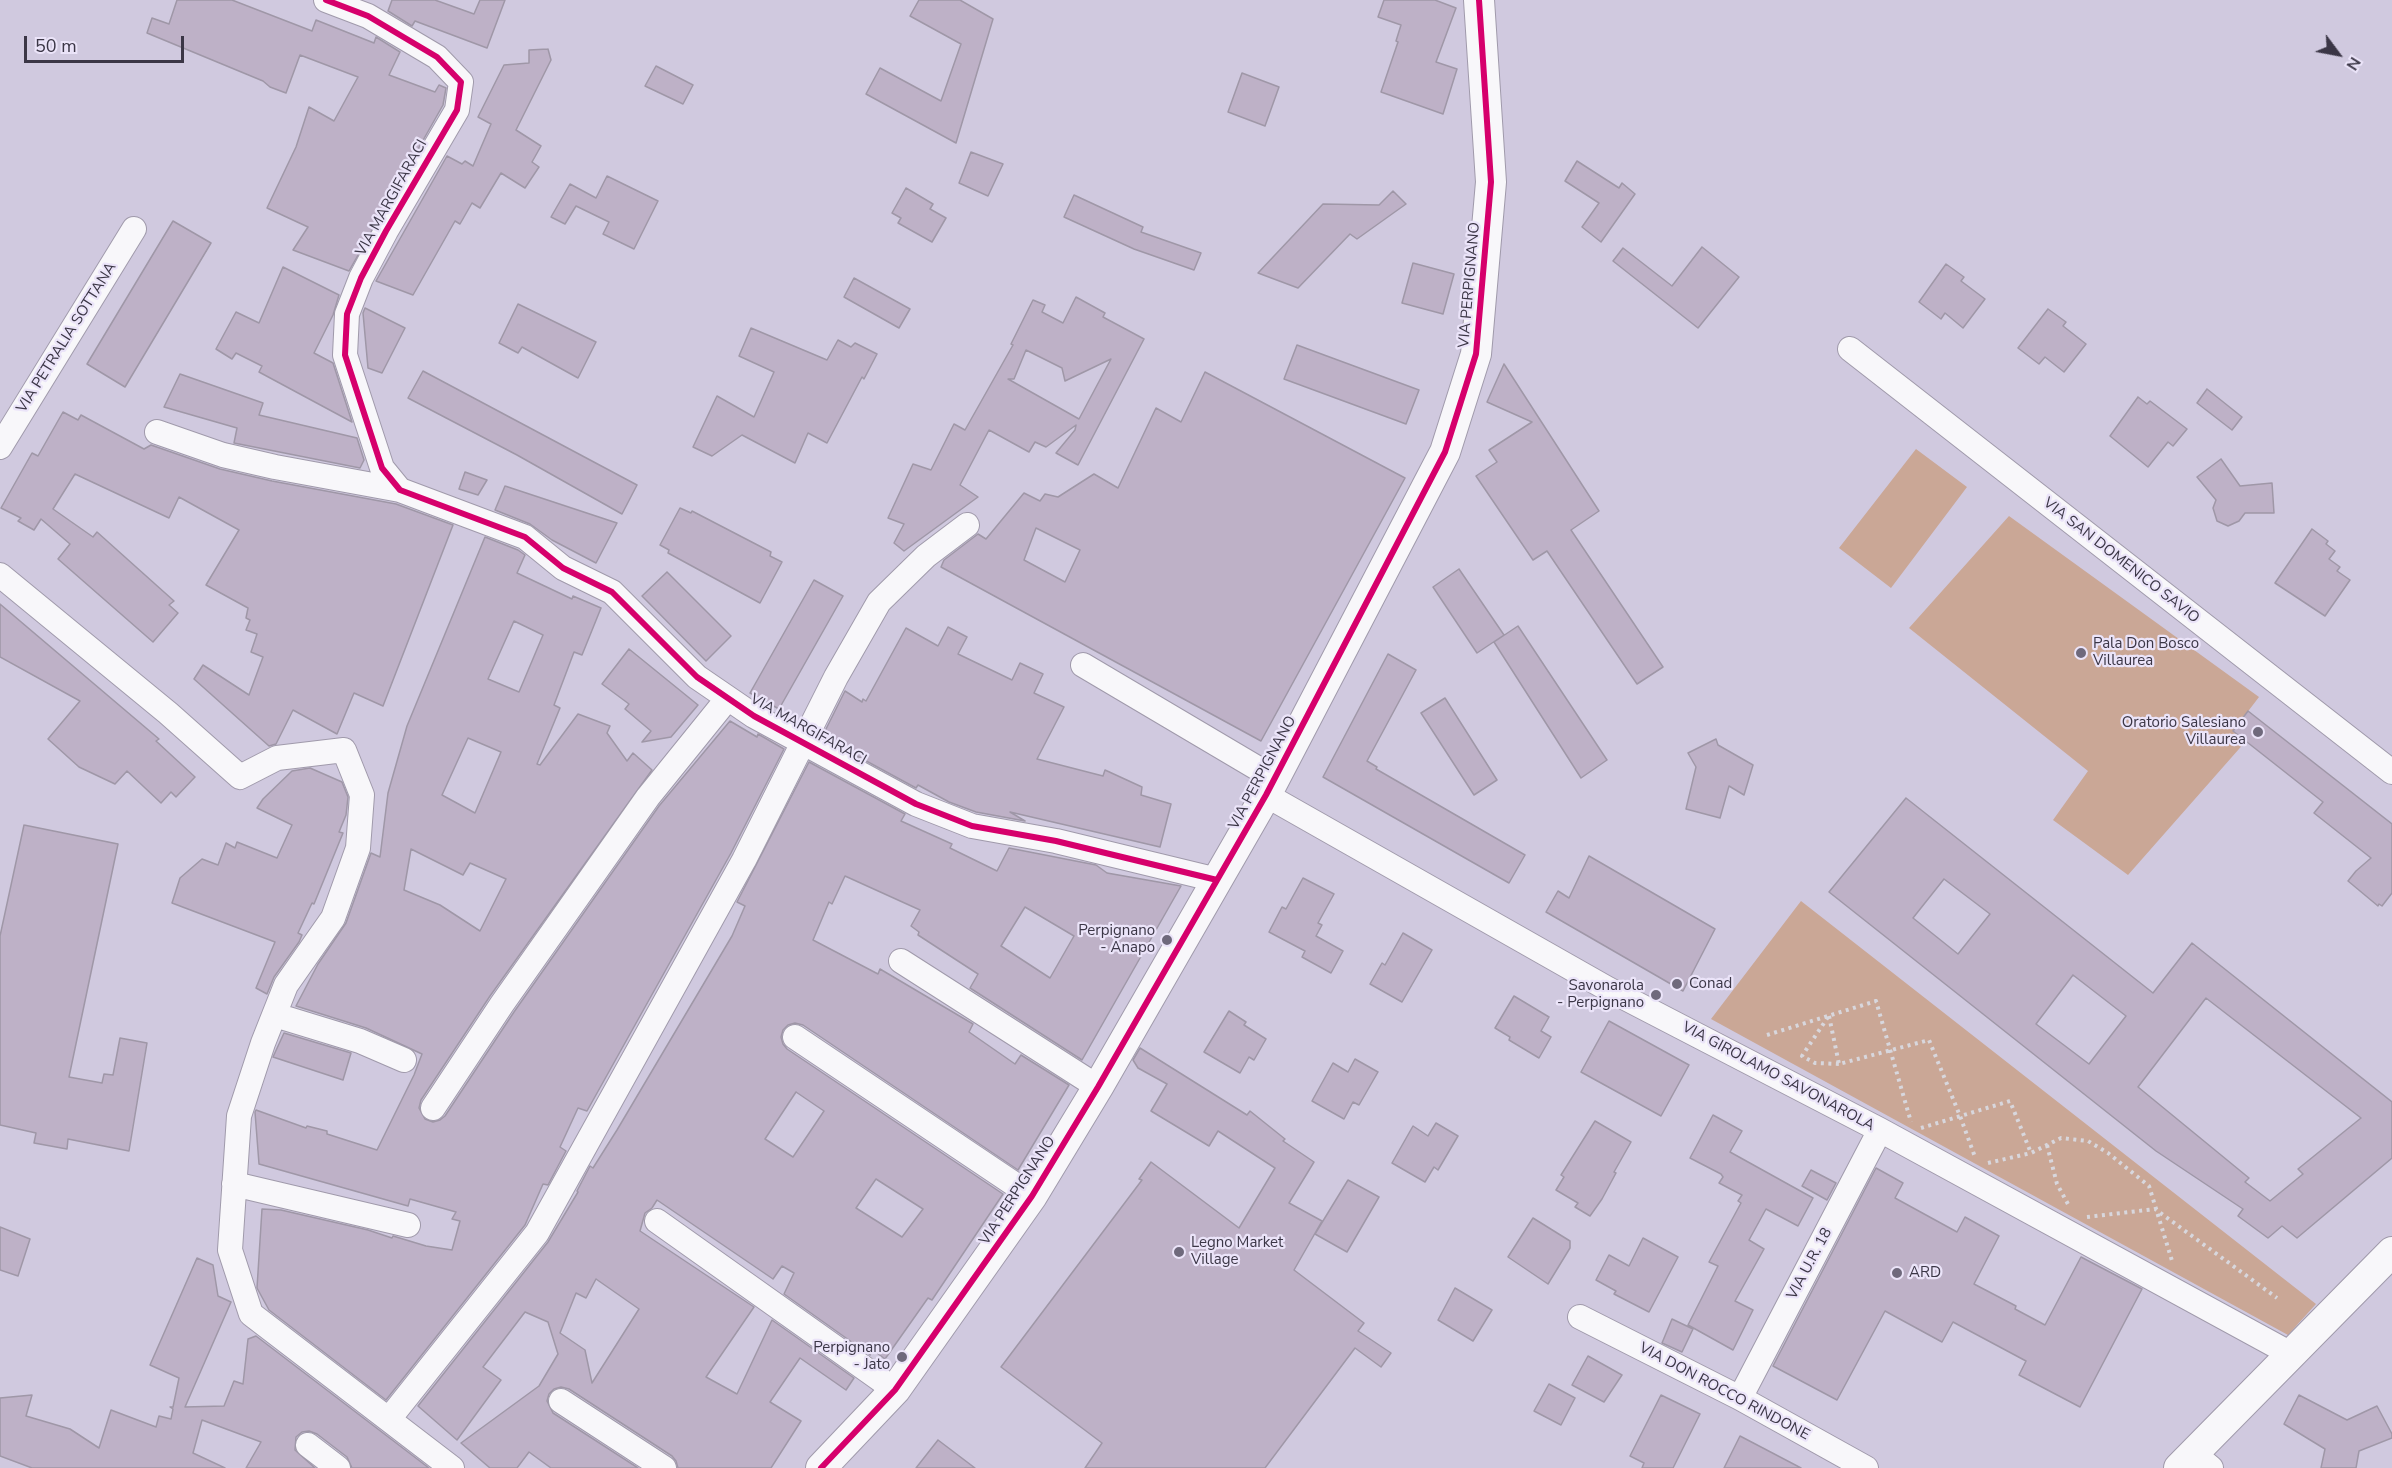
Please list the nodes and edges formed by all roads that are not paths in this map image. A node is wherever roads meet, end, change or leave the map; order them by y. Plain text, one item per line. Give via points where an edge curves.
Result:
1 (326, 0) edge
2 (1479, 0) edge
3 (134, 229) dead end
4 (1850, 349) dead end
5 (157, 432) dead end
6 (0, 447) edge
7 (400, 490) junction
8 (967, 525) dead end
9 (0, 575) edge
10 (1083, 665) dead end
11 (728, 698) junction
12 (802, 742) junction
13 (2392, 772) edge
14 (1270, 786) junction
15 (1217, 880) junction
16 (901, 961) dead end
17 (275, 1015) junction
18 (795, 1037) dead end
19 (404, 1060) dead end
20 (1098, 1087) junction
21 (433, 1108) dead end
22 (1880, 1130) junction
23 (234, 1184) junction
24 (1032, 1196) junction
25 (657, 1221) dead end
26 (408, 1225) dead end
27 (2392, 1252) edge
28 (1580, 1317) dead end
29 (2291, 1354) junction
30 (895, 1390) junction
31 (1740, 1398) junction
32 (561, 1401) dead end
33 (389, 1419) junction
34 (308, 1445) dead end
35 (2194, 1463) edge
36 (338, 1468) edge
37 (452, 1468) edge
38 (664, 1468) edge
39 (821, 1468) edge
40 (1866, 1468) edge

1 - 7 street, VIA MARGIFARACI via 368,16 437,57 461,82 457,110 386,231 347,315 345,355 382,468
2 - 14 street, VIA PERPIGNANO via 1491,182 1476,354 1445,452
3 - 6 street, VIA PETRALIA SOTTANA
4 - 13 street, VIA SAN DOMENICO SAVIO
5 - 7 street via 275,468
7 - 11 street, VIA MARGIFARACI via 525,537 564,568 612,592 698,677
8 - 12 street via 926,556 879,602
9 - 17 street via 168,712 240,777 277,758 344,750 362,795 358,848 333,918 286,985
10 - 14 street, VIA GIROLAMO SAVONAROLA
11 - 12 street, VIA MARGIFARACI
11 - 21 street via 648,797
12 - 15 street, VIA MARGIFARACI via 916,804 972,826 1056,841
12 - 33 street via 744,860 537,1233
14 - 15 street, VIA PERPIGNANO
14 - 22 street, VIA GIROLAMO SAVONAROLA via 1608,988
15 - 20 street, VIA PERPIGNANO
16 - 20 street
17 - 19 street via 360,1041
17 - 23 street via 239,1116
18 - 24 street
20 - 24 street, VIA PERPIGNANO
22 - 29 street, VIA GIROLAMO SAVONAROLA
22 - 31 street, VIA U.R. 18
23 - 26 street
23 - 33 street via 230,1250 251,1314
24 - 30 street, VIA PERPIGNANO
25 - 30 street
27 - 29 street
28 - 31 street, VIA DON ROCCO RINDONE
29 - 35 street
30 - 39 street, VIA PERPIGNANO
31 - 40 street, VIA DON ROCCO RINDONE
32 - 38 street
33 - 37 street
34 - 36 street

